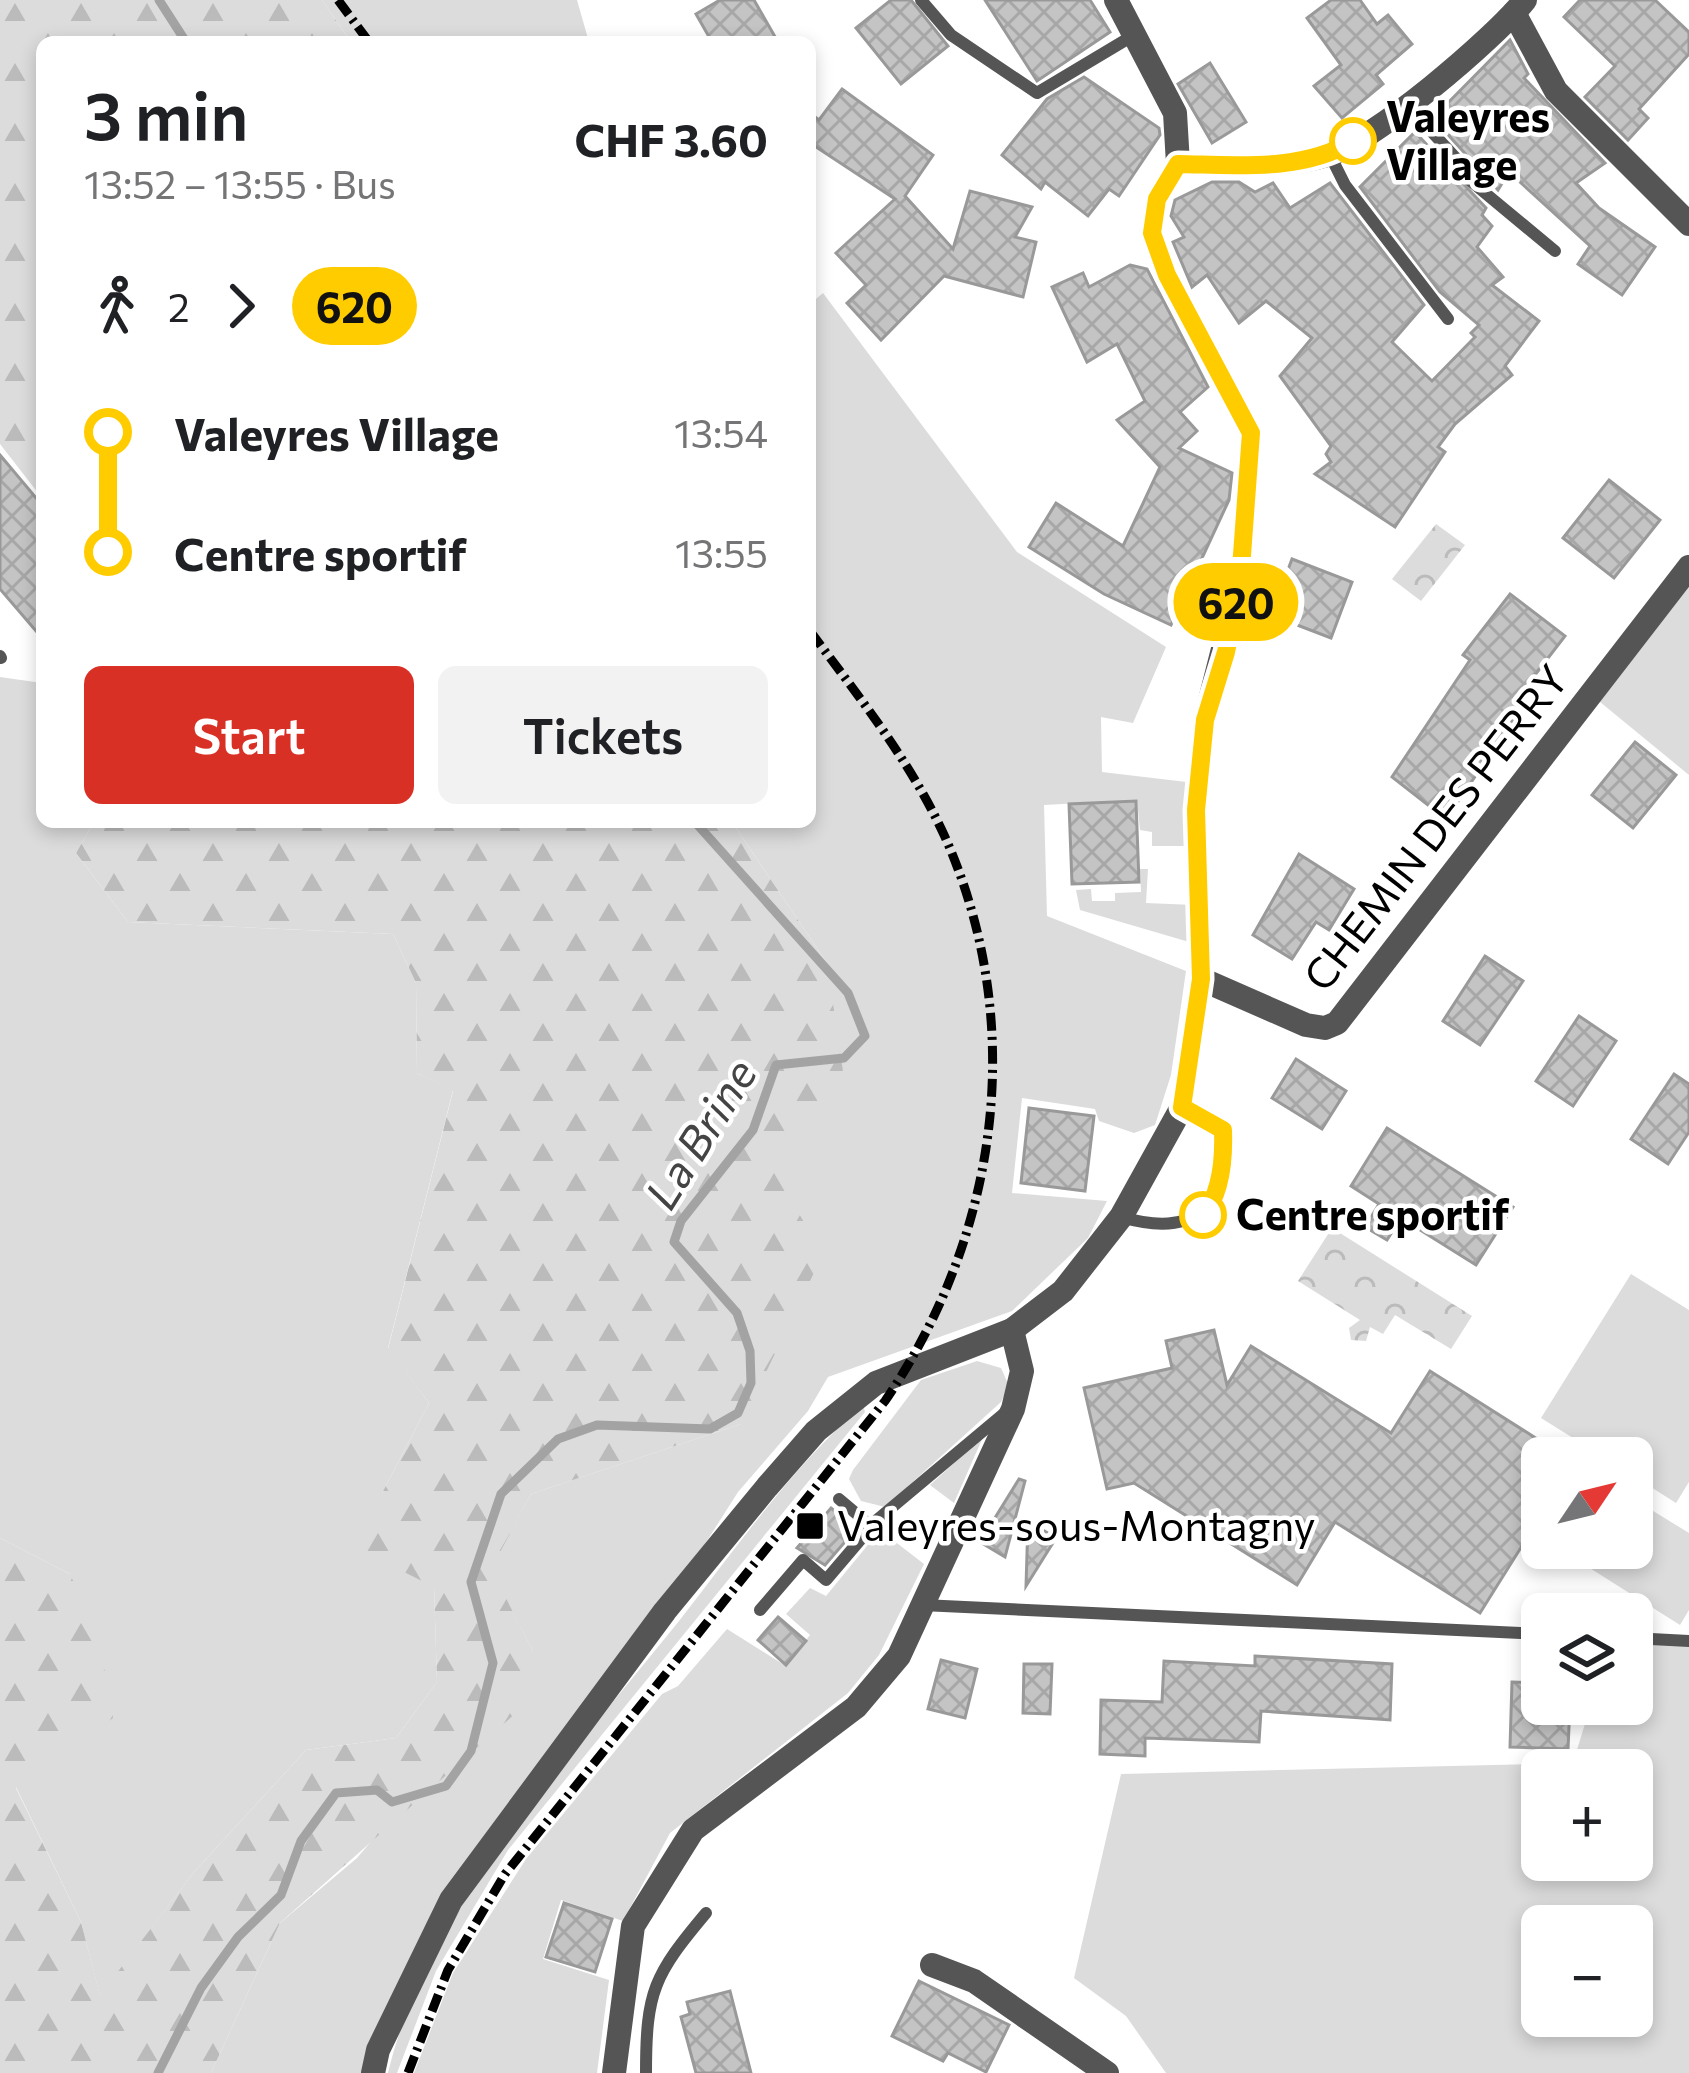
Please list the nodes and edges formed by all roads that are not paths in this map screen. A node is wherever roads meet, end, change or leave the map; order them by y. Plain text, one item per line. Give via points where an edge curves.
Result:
1 (921, 0) edge
2 (1116, 0) edge
3 (1520, 7) edge
4 (1135, 34) junction
5 (1406, 105) junction
6 (1330, 155) junction
7 (1178, 164) junction
8 (1689, 224) edge
9 (1555, 251) dead end
10 (1448, 319) dead end
11 (1689, 567) edge
12 (1201, 979) junction
13 (1182, 1107) junction
14 (1121, 1217) junction
15 (1012, 1330) junction
16 (1013, 1409) junction
17 (839, 1499) dead end
18 (871, 1526) junction
19 (921, 1605) junction
20 (760, 1610) dead end
21 (1521, 1633) edge
22 (1653, 1639) edge
23 (1689, 1641) edge
24 (706, 1913) dead end
25 (932, 1965) dead end
26 (373, 2073) edge
27 (614, 2073) edge
28 (646, 2073) edge
29 (1107, 2073) edge

1 - 4 lane via 951,35 1037,93
2 - 4 street
3 - 5 street
3 - 8 street via 1556,91
4 - 7 street via 1175,113
5 - 6 street
5 - 9 lane via 1467,178
6 - 7 street via 1259,166
6 - 10 lane
7 - 12 street via 1157,199 1152,233 1251,433 1240,582 1205,720 1196,810
11 - 12 street, CHEMIN DES PERRY via 1337,1023 1306,1025
12 - 13 street
13 - 14 street
13 - 14 lane via 1223,1130 1210,1207 1156,1227
14 - 15 street via 1063,1291
15 - 16 street via 1022,1370
15 - 26 street via 876,1383 816,1430 665,1611 451,1900
16 - 18 lane
16 - 19 street
17 - 18 lane
18 - 20 lane via 826,1580 803,1560
19 - 21 lane
19 - 27 street via 899,1656 856,1708 693,1830 633,1926
22 - 23 lane
24 - 28 lane via 657,1971
25 - 29 street via 974,1982

